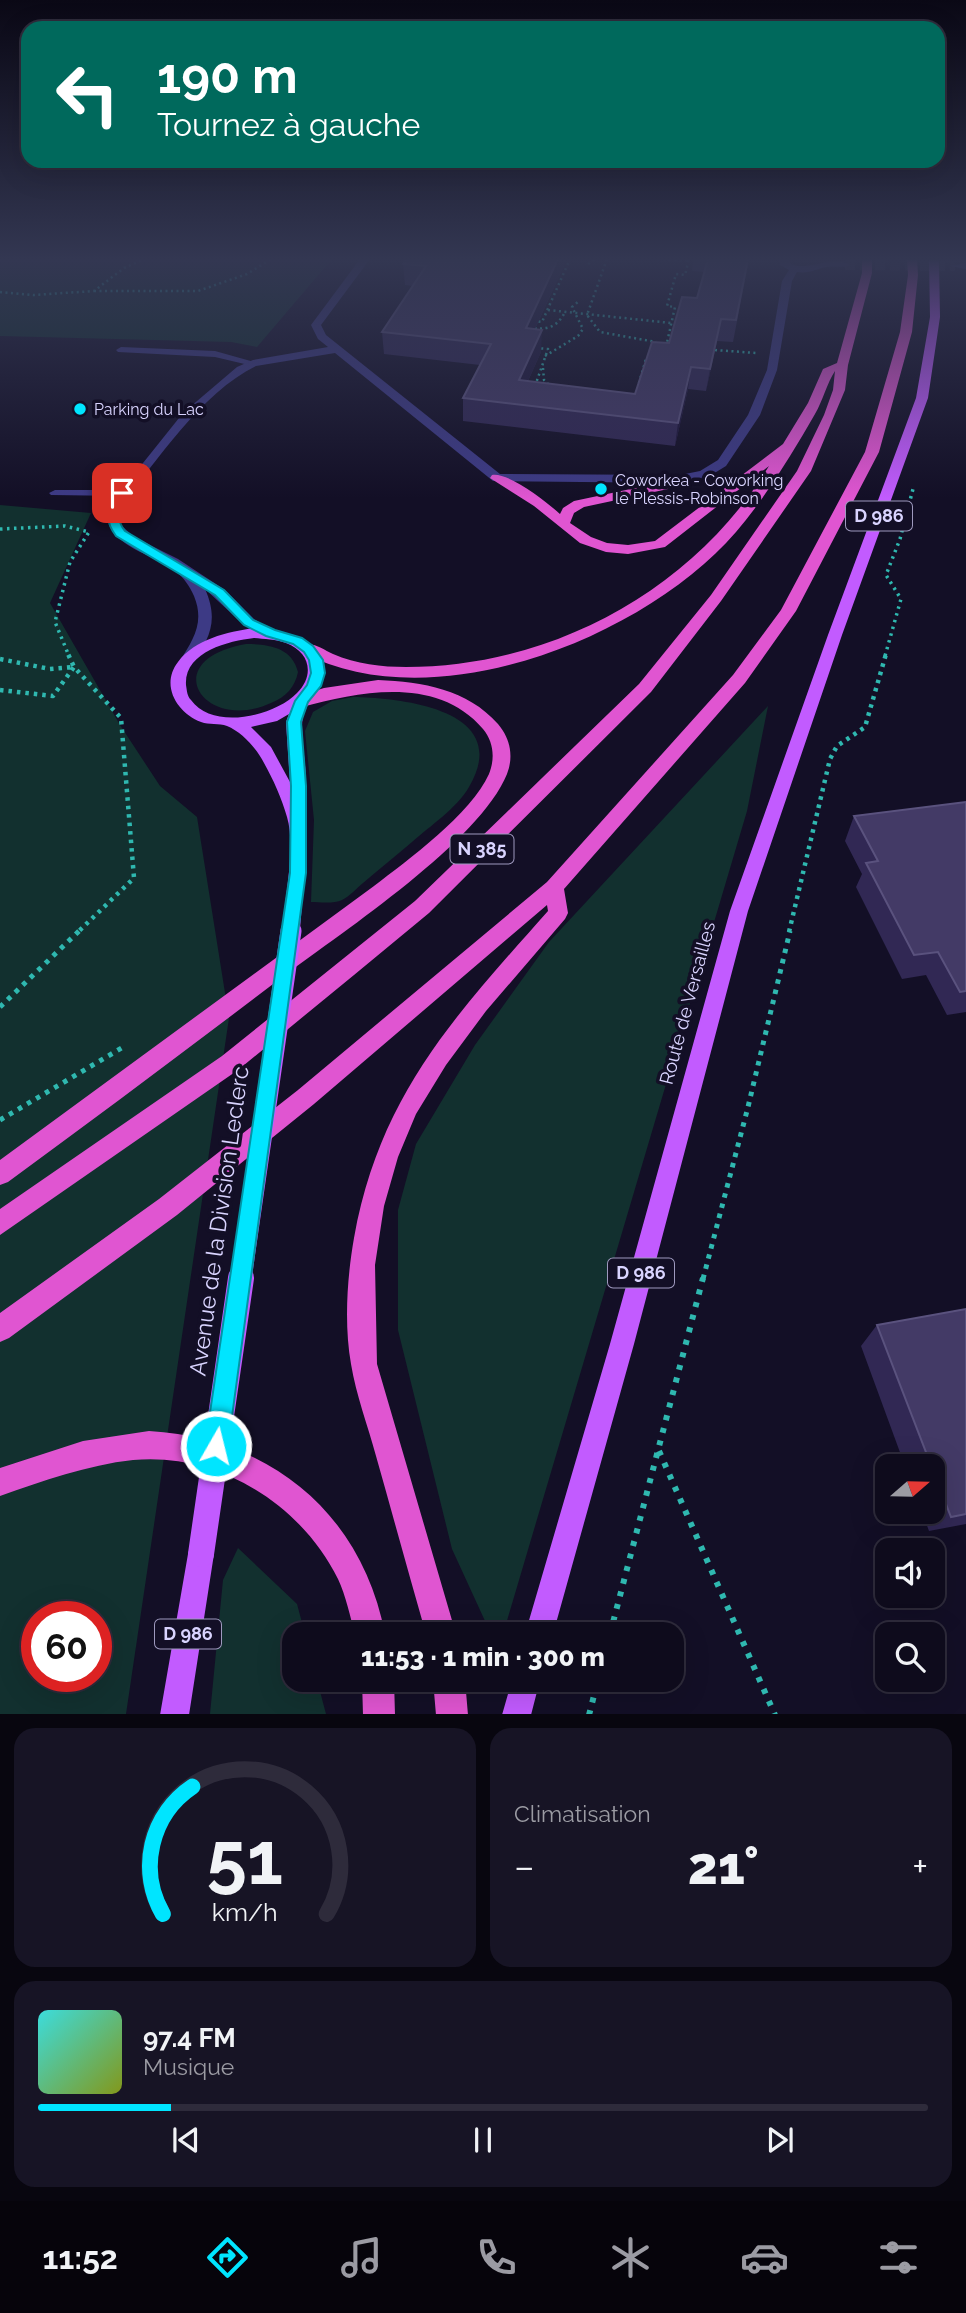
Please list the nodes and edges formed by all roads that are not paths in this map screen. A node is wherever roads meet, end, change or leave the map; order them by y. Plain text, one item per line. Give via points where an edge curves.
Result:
1 (324, 339) edge
2 (779, 339) edge
3 (849, 339) edge
4 (904, 339) edge
5 (931, 339) edge
6 (337, 349) junction
7 (121, 350) dead end
8 (253, 363) junction
9 (842, 366) junction
10 (789, 444) junction
11 (497, 478) junction
12 (680, 479) junction
13 (55, 493) dead end
14 (122, 493) junction
15 (563, 523) junction
16 (188, 572) junction
17 (271, 633) junction
18 (309, 649) junction
19 (186, 662) junction
20 (302, 701) junction
21 (230, 723) junction
22 (296, 819) junction
23 (554, 887) junction
24 (0, 1174) edge
25 (0, 1223) edge
26 (0, 1329) edge
27 (0, 1482) edge
28 (366, 1622) edge
29 (438, 1622) edge
30 (542, 1622) edge
31 (378, 1692) edge
32 (450, 1692) edge
33 (522, 1692) edge
34 (174, 1714) edge
35 (379, 1714) edge
36 (452, 1714) edge
37 (516, 1714) edge

1 - 6 street
2 - 12 street via 762,399 729,455 714,469
3 - 9 highway, N 385
4 - 23 highway via 872,452 788,611 739,680
5 - 30 main road, Route de Versailles / D 986 via 922,398 738,911
6 - 8 street
6 - 11 street
7 - 8 lane via 215,354
8 - 14 street via 187,415
9 - 10 highway via 829,369 812,409
9 - 25 highway, N 385 via 831,415 804,471 716,598 645,688 422,907 348,969 230,1063
10 - 15 highway via 660,544 645,549 613,548 583,538
10 - 18 highway via 768,482 702,559 654,597 597,630 504,660 425,672 333,662
11 - 12 street
11 - 15 highway
12 - 15 highway via 579,504 568,511
13 - 14 lane
14 - 16 street via 113,508 120,533
16 - 17 street via 220,593 249,622
16 - 19 street via 207,612 202,642
17 - 18 main road
17 - 19 main road via 228,637
18 - 20 main road via 318,673
19 - 21 main road via 177,685 187,707 198,715
20 - 21 main road via 270,718
20 - 22 main road, Avenue de la Division Leclerc / D 986 via 294,722
20 - 24 highway via 360,687 446,695 464,701 490,723 499,738 500,766 485,796 429,851
21 - 22 main road, Avenue de la Division Leclerc / D 986 via 256,738 267,752
22 - 34 main road, Avenue de la Division Leclerc / D 986, bridge via 298,873 291,929
23 - 26 highway via 189,1191
23 - 29 highway via 558,913 478,1005 407,1108 386,1157 362,1265 364,1364
27 - 28 highway via 89,1454 136,1446 207,1454 256,1471 317,1518 341,1553
31 - 35 highway
32 - 36 highway
33 - 37 main road

